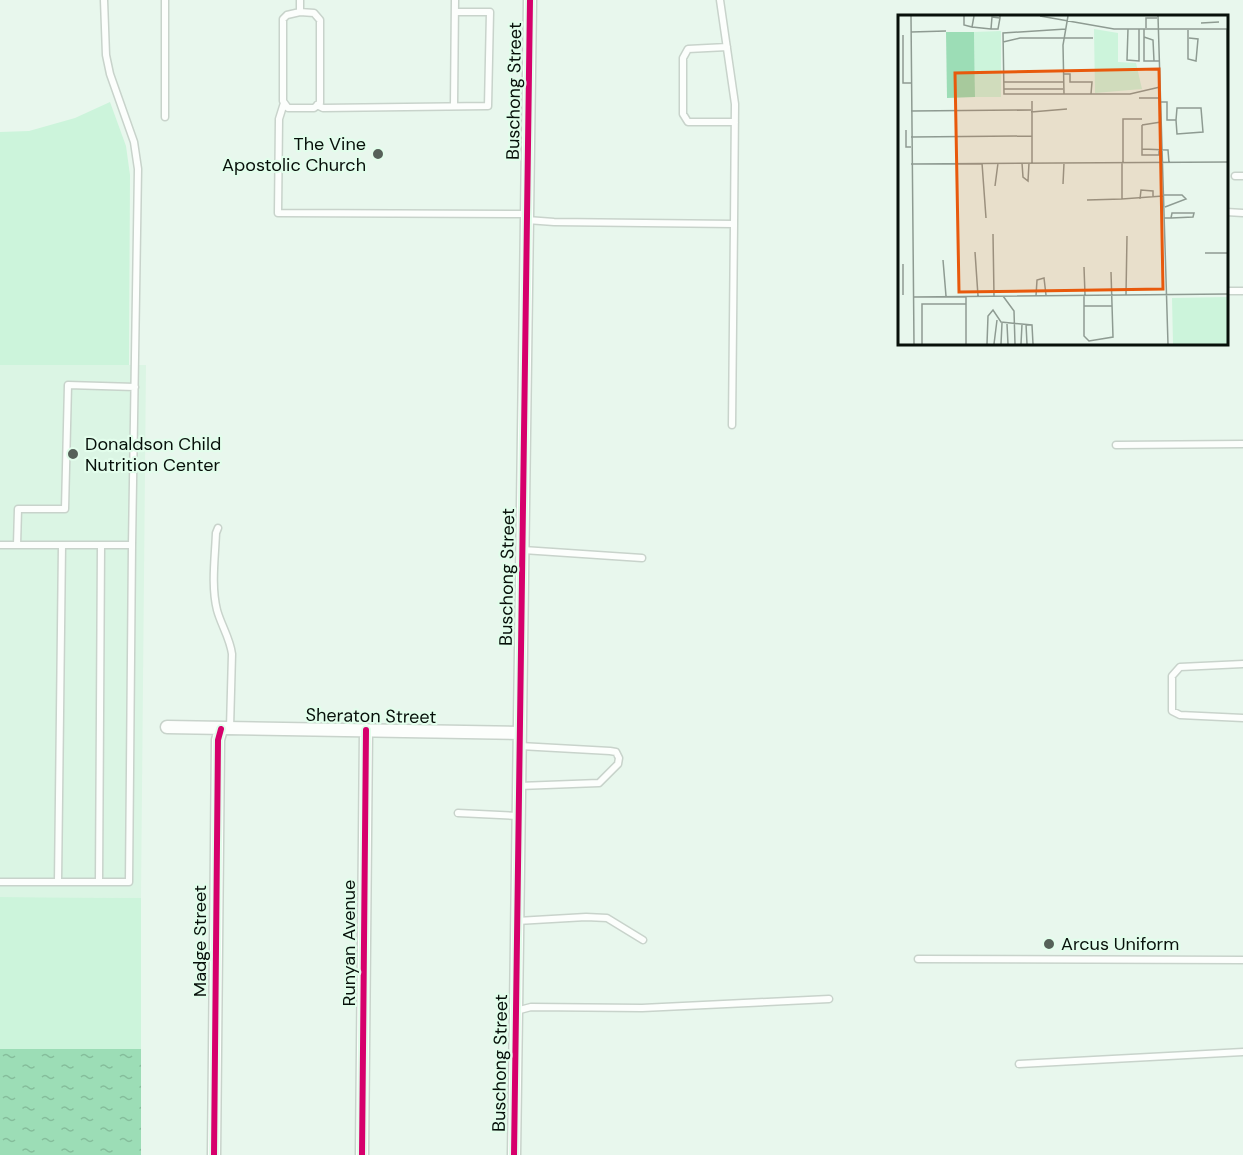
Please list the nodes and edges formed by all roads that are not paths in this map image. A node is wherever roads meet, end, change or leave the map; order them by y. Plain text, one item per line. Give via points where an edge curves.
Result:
1 (104, 0) edge
2 (165, 0) edge
3 (300, 0) edge
4 (455, 0) edge
5 (530, 0) edge
6 (720, 0) edge
7 (300, 12) junction
8 (455, 12) junction
9 (726, 47) junction
10 (284, 103) junction
11 (317, 105) junction
12 (454, 105) junction
13 (165, 117) dead end
14 (735, 122) junction
15 (1235, 176) dead end
16 (1243, 176) edge
17 (1228, 212) edge
18 (1243, 213) edge
19 (527, 217) junction
20 (734, 224) junction
21 (135, 387) junction
22 (732, 425) dead end
23 (1243, 444) edge
24 (1116, 445) dead end
25 (218, 528) dead end
26 (0, 545) edge
27 (17, 545) junction
28 (62, 545) junction
29 (101, 545) junction
30 (132, 545) junction
31 (522, 550) junction
32 (642, 558) dead end
33 (1243, 663) edge
34 (1243, 718) edge
35 (167, 727) dead end
36 (226, 729) junction
37 (366, 730) junction
38 (519, 733) junction
39 (519, 746) junction
40 (519, 786) junction
41 (458, 813) dead end
42 (518, 816) junction
43 (0, 882) edge
44 (58, 882) junction
45 (99, 882) junction
46 (517, 921) junction
47 (643, 940) dead end
48 (918, 959) dead end
49 (1243, 960) edge
50 (829, 999) dead end
51 (515, 1012) junction
52 (1243, 1052) edge
53 (1019, 1064) dead end
54 (214, 1155) edge
55 (362, 1155) edge
56 (514, 1155) edge

1 - 21 lane via 106,55 134,142 138,169
2 - 13 lane
3 - 7 lane
4 - 8 lane
5 - 19 street, Buschong Street
6 - 9 lane
7 - 10 lane via 282,19
7 - 11 lane via 314,13 320,20
8 - 12 lane
8 - 12 lane via 490,12 488,106
9 - 14 lane
9 - 14 lane via 688,49 683,58 683,114 688,122
10 - 11 lane via 288,108
10 - 19 lane via 279,119 278,213
11 - 12 lane
14 - 20 lane
15 - 16 lane
17 - 18 lane
19 - 20 lane via 554,222
19 - 31 street, Buschong Street
20 - 22 lane
21 - 27 lane via 68,386 64,509 18,508
21 - 30 lane
23 - 24 lane
25 - 36 lane via 215,601 232,654
26 - 27 lane
27 - 28 lane
28 - 29 lane
28 - 44 lane
29 - 30 lane
29 - 45 lane
30 - 45 lane via 129,882
31 - 32 lane
31 - 38 street, Buschong Street
33 - 34 lane via 1180,667 1172,676 1172,711 1180,715
35 - 36 street, Sheraton Street
36 - 37 street, Sheraton Street
36 - 54 street, Madge Street via 218,740
37 - 38 street, Sheraton Street
37 - 55 street, Runyan Avenue
38 - 39 street, Buschong Street
39 - 40 street, Buschong Street
39 - 40 lane via 610,751 619,758 599,783
40 - 42 street, Buschong Street
41 - 42 lane
42 - 46 street, Buschong Street
43 - 44 lane
44 - 45 lane
46 - 47 lane via 606,918
46 - 51 street, Buschong Street
48 - 49 lane
50 - 51 lane via 642,1008 531,1007
51 - 56 street, Buschong Street
52 - 53 lane

